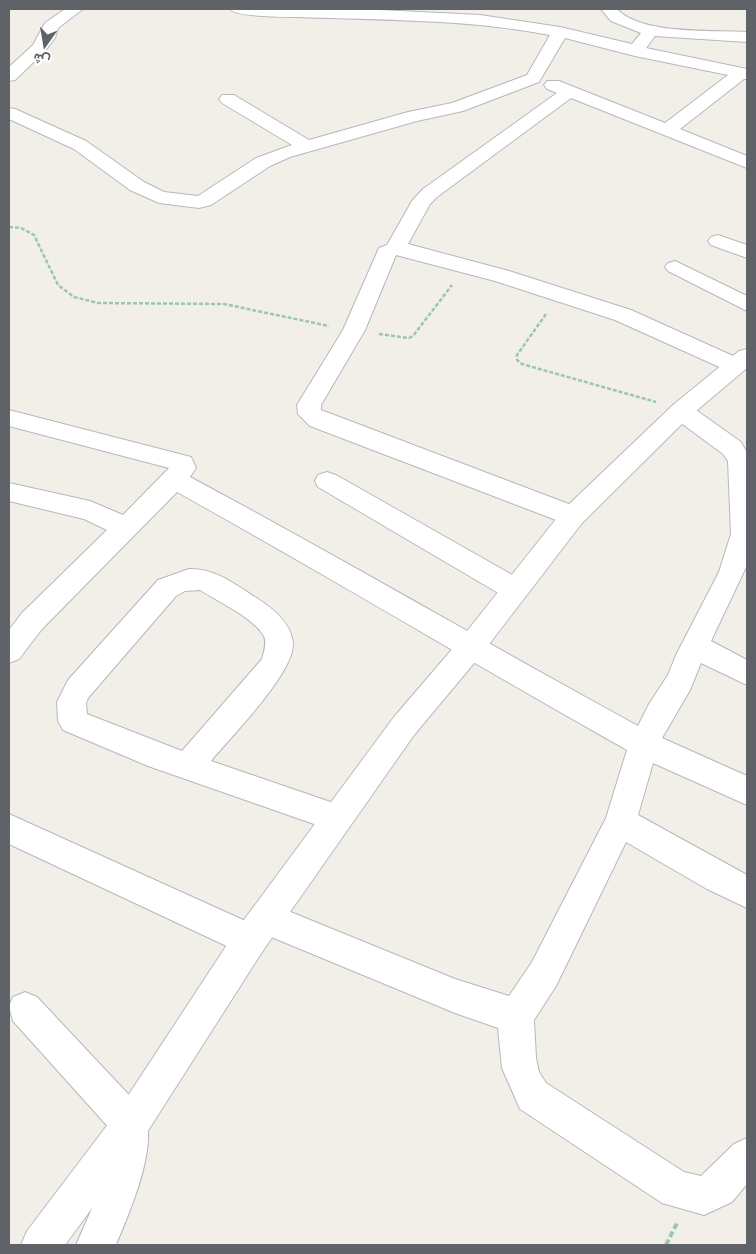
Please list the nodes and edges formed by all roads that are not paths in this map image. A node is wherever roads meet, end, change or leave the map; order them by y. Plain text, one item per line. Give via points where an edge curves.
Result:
1 (75, 9) edge
2 (238, 9) edge
3 (609, 9) edge
4 (651, 31) junction
5 (560, 32) junction
6 (747, 37) edge
7 (635, 51) junction
8 (744, 74) edge
9 (9, 76) edge
10 (533, 78) junction
11 (569, 92) junction
12 (228, 99) dead end
13 (9, 113) edge
14 (668, 130) junction
15 (305, 145) junction
16 (745, 159) edge
17 (718, 241) dead end
18 (395, 249) junction
19 (747, 252) edge
20 (675, 267) dead end
21 (747, 304) edge
22 (741, 360) edge
23 (681, 411) junction
24 (9, 418) edge
25 (174, 479) junction
26 (327, 481) dead end
27 (9, 492) edge
28 (573, 516) junction
29 (126, 527) junction
30 (740, 576) edge
31 (514, 589) junction
32 (696, 646) junction
33 (470, 648) junction
34 (9, 652) edge
35 (747, 673) edge
36 (644, 744) junction
37 (188, 767) junction
38 (747, 791) edge
39 (337, 818) junction
40 (620, 822) junction
41 (9, 829) edge
42 (747, 892) edge
43 (258, 929) junction
44 (24, 1009) dead end
45 (516, 1016) junction
46 (131, 1124) junction
47 (747, 1156) edge
48 (42, 1245) edge
49 (96, 1245) edge

1 - 9 street via 51,26 39,48
2 - 5 street via 528,18
3 - 4 street via 617,18
4 - 6 street
4 - 7 street
5 - 7 street
5 - 10 street
7 - 8 street
8 - 14 street
10 - 11 street
10 - 15 street via 457,107
11 - 14 street
11 - 18 street via 430,192
12 - 15 street
13 - 15 street via 80,145 137,186 159,197 191,201 204,201 263,162
14 - 16 street
17 - 19 street
18 - 22 street via 559,294
18 - 28 street via 386,252 354,330 309,405 310,414 318,420
20 - 21 street
22 - 23 street
23 - 28 street
23 - 30 street via 732,448 740,461 744,534
24 - 25 street via 182,463 184,468
25 - 29 street
25 - 33 street via 340,570
26 - 31 street
27 - 29 street via 90,511
28 - 31 street
29 - 34 street via 32,621
30 - 32 street
31 - 33 street
32 - 35 street
32 - 36 street
33 - 36 street
33 - 39 street via 404,726
36 - 38 street
36 - 40 street
37 - 37 street via 272,667 279,653 278,636 269,622 204,580 192,579 179,581 167,588 78,689 71,702 74,721 104,736
37 - 39 street
39 - 43 street
40 - 42 street
40 - 45 street via 544,974
41 - 43 street
43 - 45 street
43 - 46 street
44 - 46 street
45 - 47 street via 516,1060 533,1096 676,1189 704,1196 718,1188
46 - 48 street
46 - 49 street via 120,1189

